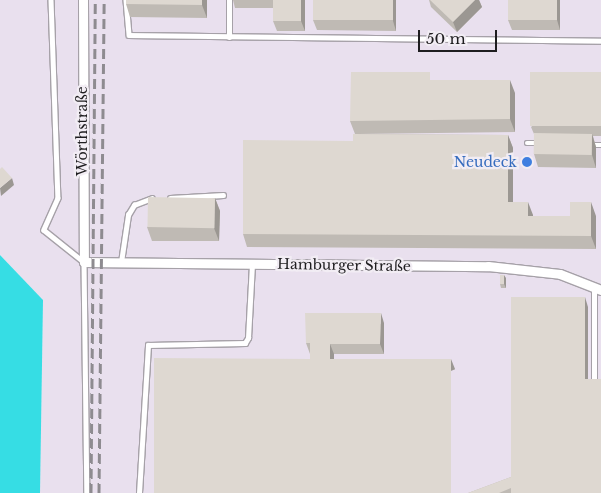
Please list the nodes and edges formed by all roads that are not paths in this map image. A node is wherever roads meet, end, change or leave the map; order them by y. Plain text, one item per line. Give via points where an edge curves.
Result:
1 (51, 0) edge
2 (83, 0) edge
3 (126, 0) edge
4 (229, 0) edge
5 (229, 36) junction
6 (601, 41) edge
7 (526, 143) dead end
8 (545, 143) edge
9 (582, 145) edge
10 (601, 145) edge
11 (223, 195) dead end
12 (84, 262) junction
13 (121, 264) junction
14 (252, 264) junction
15 (598, 289) edge
16 (594, 382) edge
17 (87, 493) edge
18 (139, 493) edge

1 - 12 lane via 58,198 44,230
2 - 12 street, Wörthstraße
3 - 5 lane via 129,36
4 - 5 lane
5 - 6 lane
7 - 8 lane
9 - 10 lane
11 - 13 lane via 144,199 134,205 123,234
12 - 13 street, Hamburger Straße
12 - 17 lane
13 - 14 street, Hamburger Straße
14 - 15 street, Hamburger Straße via 488,266 560,274
14 - 18 lane via 248,338 245,343 148,344
15 - 16 lane

